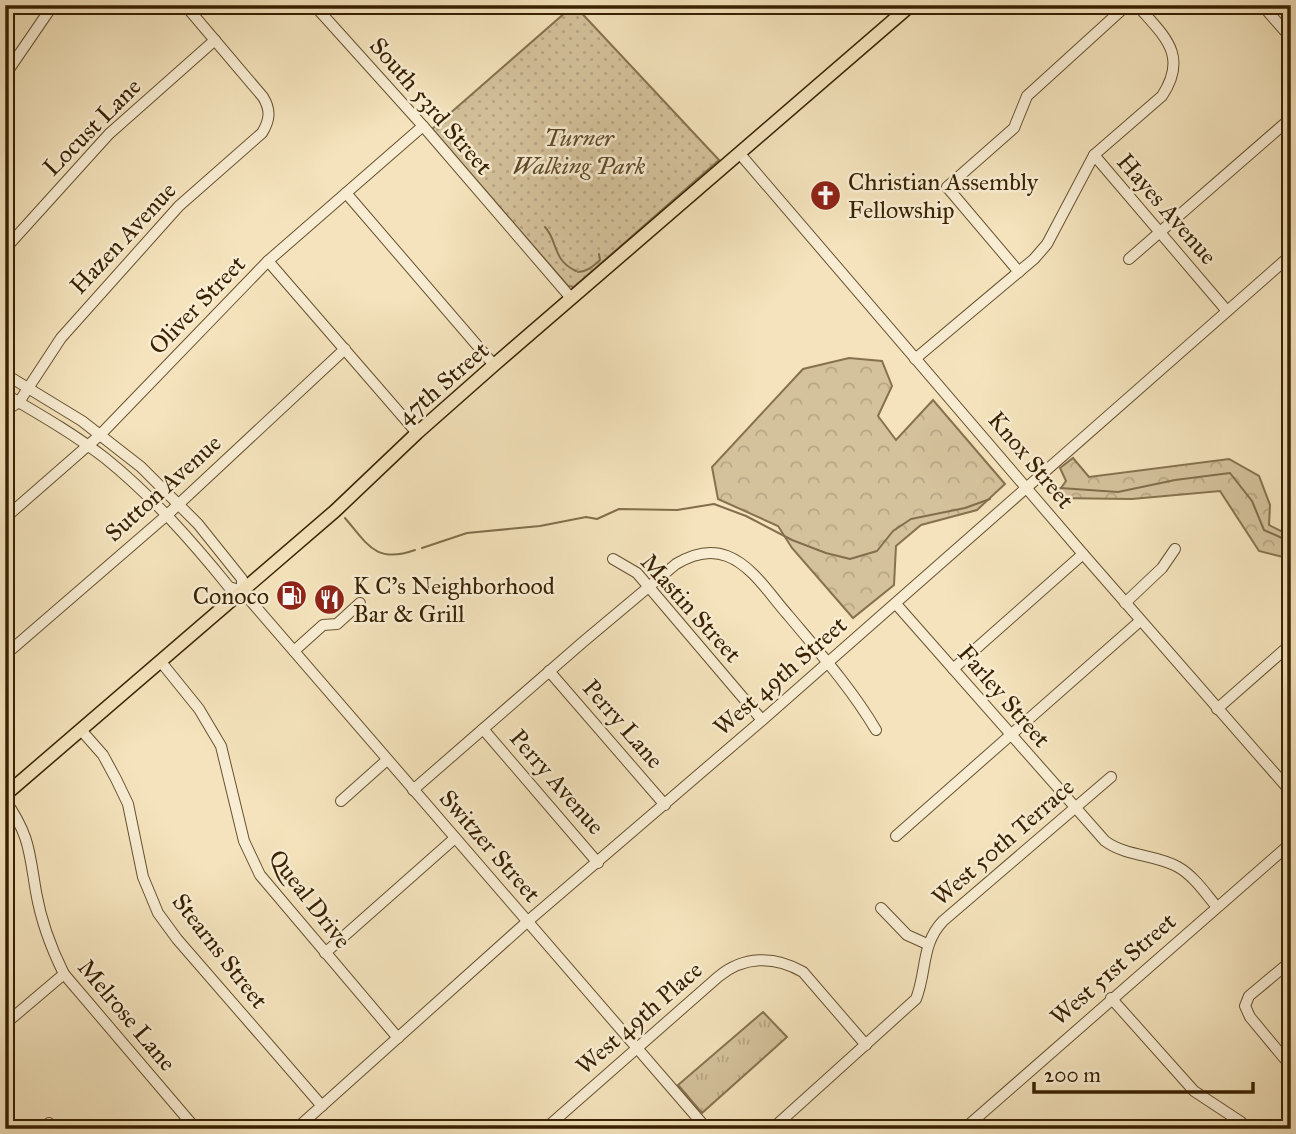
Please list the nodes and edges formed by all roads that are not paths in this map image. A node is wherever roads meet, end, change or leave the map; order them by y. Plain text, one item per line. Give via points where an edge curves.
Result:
1 (53, 5) edge
2 (185, 5) edge
3 (314, 5) edge
4 (1127, 5) edge
5 (1137, 5) edge
6 (1263, 5) edge
7 (908, 6) edge
8 (1291, 37) edge
9 (215, 40) junction
10 (5, 75) edge
11 (1291, 118) edge
12 (423, 126) junction
13 (740, 154) junction
14 (1094, 155) junction
15 (346, 193) junction
16 (1159, 232) junction
17 (5, 249) edge
18 (1291, 255) edge
19 (1129, 258) dead end
20 (268, 261) junction
21 (1018, 272) junction
22 (571, 298) junction
23 (1227, 311) junction
24 (345, 349) junction
25 (915, 359) junction
26 (494, 365) junction
27 (5, 374) edge
28 (28, 388) junction
29 (5, 394) edge
30 (19, 402) junction
31 (5, 411) edge
32 (417, 433) junction
33 (100, 435) junction
34 (88, 446) junction
35 (1026, 488) junction
36 (179, 503) junction
37 (167, 515) junction
38 (5, 518) edge
39 (1175, 549) dead end
40 (1083, 554) junction
41 (613, 559) dead end
42 (649, 586) junction
43 (242, 591) junction
44 (360, 603) dead end
45 (1125, 603) junction
46 (895, 604) junction
47 (1140, 621) junction
48 (1291, 644) edge
49 (294, 651) junction
50 (5, 655) edge
51 (160, 662) junction
52 (828, 662) junction
53 (953, 669) junction
54 (550, 671) junction
55 (1217, 709) junction
56 (762, 720) junction
57 (483, 729) junction
58 (81, 730) junction
59 (876, 730) dead end
60 (1010, 735) junction
61 (387, 760) junction
62 (1111, 777) dead end
63 (413, 790) junction
64 (1291, 792) edge
65 (5, 797) edge
66 (341, 801) dead end
67 (665, 805) junction
68 (1075, 808) junction
69 (895, 835) dead end
70 (455, 838) junction
71 (1291, 843) edge
72 (598, 863) junction
73 (1217, 907) junction
74 (881, 908) dead end
75 (528, 921) junction
76 (927, 944) junction
77 (325, 953) junction
78 (1291, 961) edge
79 (64, 974) junction
80 (1111, 998) junction
81 (5, 1024) edge
82 (398, 1038) junction
83 (866, 1045) junction
84 (637, 1047) junction
85 (1291, 1063) edge
86 (322, 1107) junction
87 (196, 1129) edge
88 (296, 1129) edge
89 (545, 1129) edge
90 (707, 1129) edge
91 (772, 1129) edge
92 (964, 1129) edge
93 (1247, 1129) edge

1 - 10 street
2 - 9 street
3 - 12 street, South 53rd Street
4 - 21 street via 1027,96 1014,128 947,187
5 - 14 street, Hayes Avenue via 1166,39 1173,54 1173,78 1162,96
6 - 8 street
7 - 13 main road, 47th Street
9 - 17 street, Locust Lane via 109,134
9 - 28 street, Hazen Avenue via 264,97 270,114 262,133 179,206 70,328
11 - 16 street
12 - 15 street, Oliver Street
12 - 22 street, South 53rd Street
13 - 22 main road, 47th Street
13 - 25 street, Knox Street
14 - 16 street, Hayes Avenue
14 - 21 street via 1046,243
15 - 20 street, Oliver Street
15 - 26 street
16 - 19 street
16 - 23 street, Hayes Avenue
18 - 23 street, West 49th Street
20 - 24 street
20 - 33 street, Oliver Street
21 - 25 street
22 - 26 main road, 47th Street
23 - 35 street, West 49th Street
24 - 32 street
24 - 36 street, Sutton Avenue
25 - 35 street, Knox Street
26 - 32 main road, 47th Street
27 - 28 street
28 - 30 street, Hazen Avenue
28 - 33 street
29 - 30 street
30 - 31 street
30 - 34 street
32 - 43 main road, 47th Street
33 - 34 street, Oliver Street
33 - 36 street
34 - 37 street
34 - 38 street, Oliver Street
35 - 40 street, Knox Street
35 - 46 street, West 49th Street
36 - 37 street, Sutton Avenue
36 - 43 street via 242,579
37 - 43 street via 229,587
37 - 50 street, Sutton Avenue
39 - 45 street
40 - 45 street, Knox Street
40 - 53 street
41 - 42 street, Mastin Street
42 - 52 street via 694,555 717,553 734,560 750,570
42 - 54 street
42 - 56 street, Mastin Street
43 - 49 street, Switzer Street
43 - 51 main road, 47th Street
44 - 49 street via 337,624 323,625
45 - 47 street, Knox Street
46 - 52 street, West 49th Street
46 - 53 street, Farley Street
47 - 55 street, Knox Street
47 - 60 street
48 - 55 street
49 - 61 street, Switzer Street
51 - 58 main road, 47th Street
51 - 77 street, Queal Drive via 206,719 221,746 244,841 260,875
52 - 56 street, West 49th Street
52 - 59 street
53 - 60 street, Farley Street
54 - 57 street
54 - 67 street, Perry Lane
55 - 64 street, Knox Street
56 - 67 street, West 49th Street
57 - 63 street
57 - 72 street, Perry Avenue
58 - 65 main road, 47th Street
58 - 86 street, Stearns Street via 103,754 128,804 143,877 158,913
60 - 68 street, Farley Street
60 - 69 street
61 - 63 street, Switzer Street
61 - 66 street
62 - 68 street, West 50th Terrace
63 - 70 street, Switzer Street
65 - 79 street, Melrose Lane via 27,839 44,926
67 - 72 street, West 49th Street
68 - 73 street, Farley Street via 1114,848 1186,872
68 - 76 street, West 50th Terrace via 943,921
70 - 75 street, Switzer Street
70 - 77 street
71 - 73 street, West 51st Street
72 - 75 street, West 49th Street
73 - 80 street, West 51st Street
74 - 76 street via 908,935
75 - 82 street, West 49th Street
75 - 84 street, Switzer Street
76 - 83 street, West 50th Terrace via 916,999
77 - 82 street, Queal Drive
78 - 85 street via 1245,1002 1246,1012
79 - 81 street
79 - 87 street, Melrose Lane
80 - 92 street, West 51st Street
80 - 93 street via 1194,1091
82 - 86 street, West 49th Street
83 - 84 street, West 49th Place via 803,972 790,964 748,960 727,970
83 - 91 street, West 50th Terrace
84 - 89 street, West 49th Place
84 - 90 street, Switzer Street
86 - 88 street, West 49th Street

